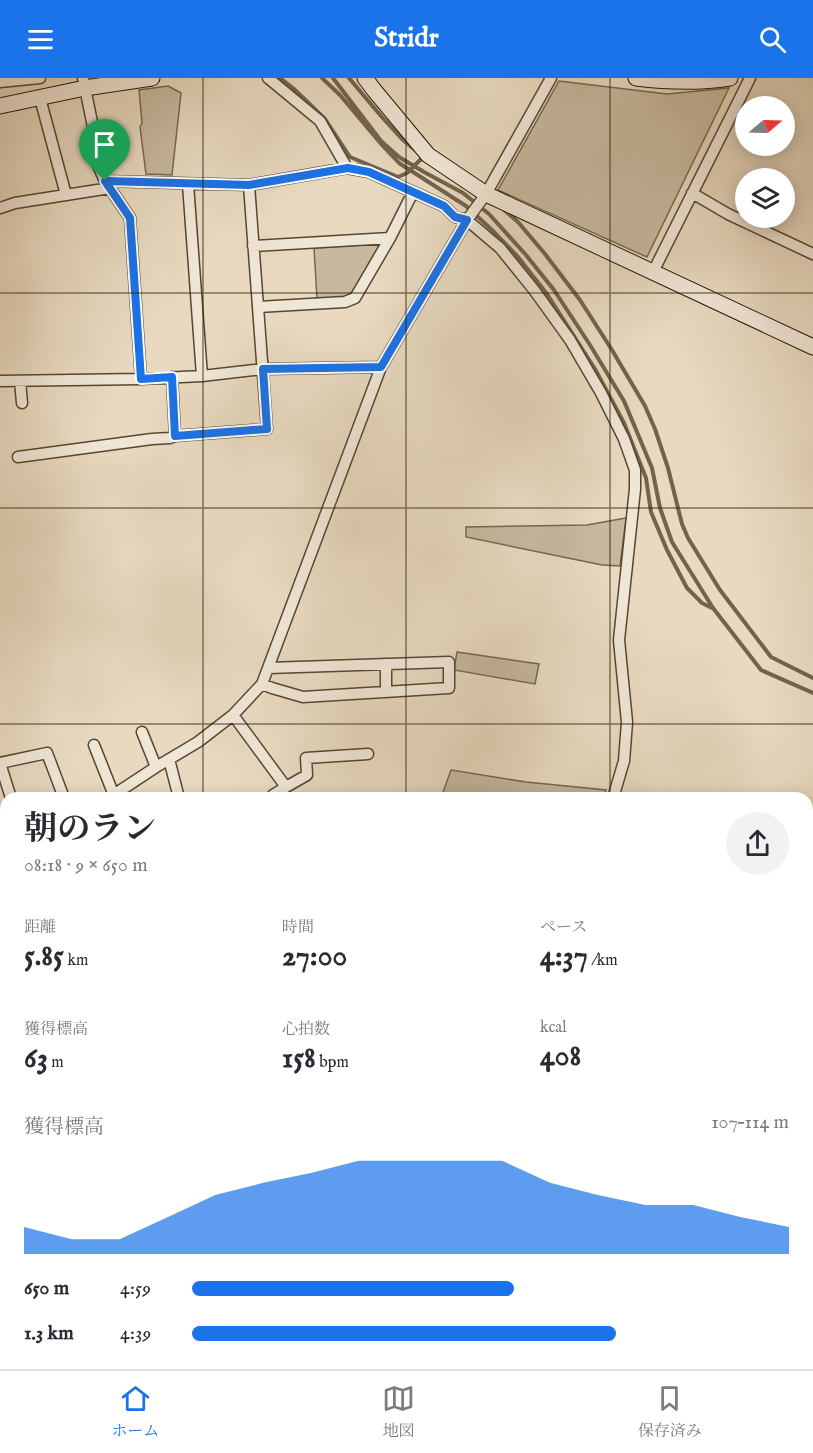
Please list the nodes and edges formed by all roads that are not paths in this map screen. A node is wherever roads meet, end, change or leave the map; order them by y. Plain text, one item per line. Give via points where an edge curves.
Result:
1 (40, 78) edge
2 (152, 78) edge
3 (268, 78) edge
4 (365, 78) edge
5 (551, 78) edge
6 (636, 78) edge
7 (730, 78) edge
8 (750, 78) edge
9 (670, 80) edge
10 (0, 82) edge
11 (84, 83) edge
12 (40, 99) junction
13 (0, 106) edge
14 (0, 115) edge
15 (348, 168) junction
16 (108, 184) junction
17 (188, 184) junction
18 (249, 185) junction
19 (413, 192) junction
20 (692, 193) junction
21 (486, 194) junction
22 (66, 195) junction
23 (0, 207) edge
24 (467, 220) junction
25 (390, 238) junction
26 (813, 240) edge
27 (253, 246) junction
28 (810, 253) edge
29 (653, 272) junction
30 (258, 307) junction
31 (813, 347) edge
32 (381, 367) junction
33 (263, 369) junction
34 (202, 376) junction
35 (172, 377) junction
36 (141, 379) junction
37 (0, 381) edge
38 (20, 381) junction
39 (22, 403) dead end
40 (175, 436) junction
41 (18, 457) dead end
42 (386, 664) junction
43 (268, 668) junction
44 (262, 684) junction
45 (387, 692) junction
46 (233, 715) junction
47 (142, 732) dead end
48 (94, 745) dead end
49 (368, 754) dead end
50 (169, 759) junction
51 (0, 763) edge
52 (156, 767) junction
53 (286, 787) junction
54 (9, 792) edge
55 (62, 792) edge
56 (111, 792) edge
57 (120, 792) edge
58 (177, 792) edge
59 (278, 792) edge
60 (616, 792) edge

1 - 10 street
2 - 11 street
3 - 15 street via 320,121
4 - 21 street via 428,155
5 - 21 street
6 - 9 street
7 - 9 street
8 - 20 street
11 - 12 street
11 - 16 street via 96,161
12 - 13 street
12 - 14 street
12 - 22 street
15 - 18 street
15 - 19 street via 369,172
16 - 17 street
16 - 22 street
16 - 36 street via 130,218
17 - 18 street
17 - 34 street
18 - 27 street
19 - 24 street
19 - 25 street
20 - 28 street
20 - 29 street
21 - 24 street
21 - 29 street
22 - 23 street
24 - 32 street
24 - 60 street via 500,248 570,340 606,402 635,470 619,640 627,722 624,761
25 - 27 street
25 - 30 street via 355,298 345,302
26 - 28 street
27 - 30 street
29 - 31 street
30 - 33 street
32 - 33 street
32 - 43 street
33 - 34 street
33 - 40 street via 267,429
34 - 35 street
35 - 36 street
35 - 40 street
36 - 38 street
37 - 38 street
38 - 39 street
40 - 41 street
42 - 43 street
42 - 45 street
42 - 45 street via 449,662 448,688
43 - 44 street
44 - 45 street via 303,697
44 - 46 street
46 - 50 street
46 - 53 street
47 - 52 street
48 - 56 street
49 - 53 street via 306,758 307,775
50 - 52 street
50 - 58 street
51 - 54 street
51 - 55 street via 47,753
52 - 57 street
53 - 59 street

